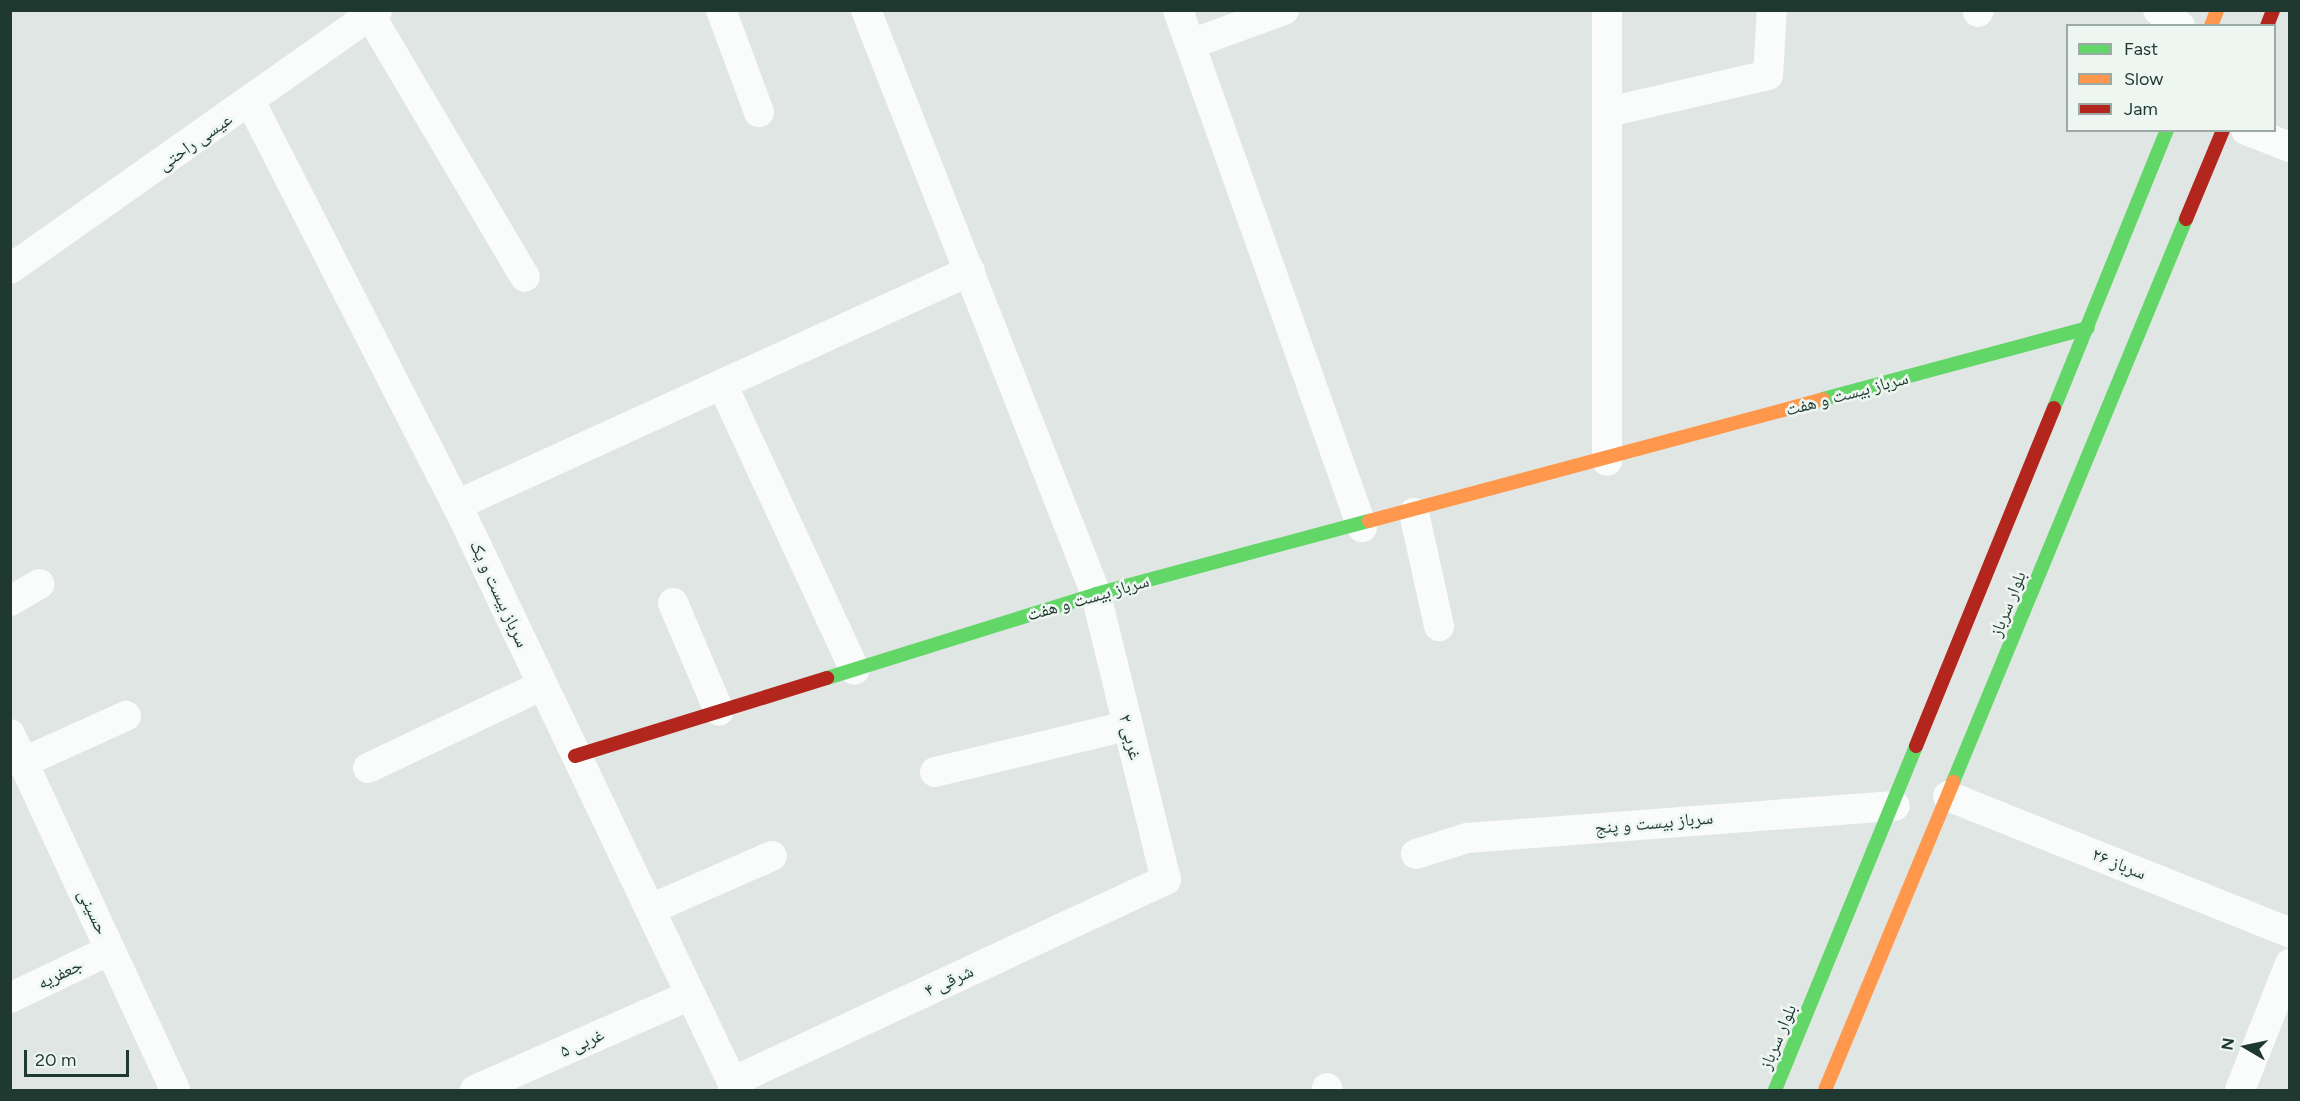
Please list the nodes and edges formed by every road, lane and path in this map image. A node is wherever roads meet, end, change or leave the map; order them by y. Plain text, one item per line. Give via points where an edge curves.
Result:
1 (721, 10) edge
2 (866, 10) edge
3 (1178, 10) edge
4 (1284, 10) edge
5 (1607, 10) edge
6 (1772, 10) edge
7 (2158, 10) edge
8 (373, 13) edge
9 (2177, 24) edge
10 (1191, 44) junction
11 (251, 103) junction
12 (759, 112) dead end
13 (1608, 112) junction
14 (2166, 132) edge
15 (2222, 132) edge
16 (2251, 132) edge
17 (2289, 147) edge
18 (10, 269) edge
19 (970, 271) junction
20 (525, 277) dead end
21 (2088, 328) junction
22 (722, 384) junction
23 (1606, 461) junction
24 (458, 505) junction
25 (1414, 513) junction
26 (1362, 527) junction
27 (39, 584) dead end
28 (1096, 594) junction
29 (10, 601) edge
30 (673, 603) dead end
31 (1438, 626) dead end
32 (855, 670) junction
33 (541, 686) junction
34 (719, 711) junction
35 (126, 716) dead end
36 (1127, 726) junction
37 (10, 734) edge
38 (575, 756) junction
39 (24, 762) junction
40 (368, 768) dead end
41 (935, 772) dead end
42 (1948, 796) junction
43 (1895, 806) junction
44 (1416, 854) dead end
45 (772, 856) dead end
46 (1166, 880) joint
47 (651, 909) junction
48 (2289, 933) edge
49 (110, 950) junction
50 (2289, 964) edge
51 (688, 996) junction
52 (10, 998) edge
53 (734, 1086) edge
54 (1772, 1089) edge
55 (175, 1090) edge
56 (476, 1090) edge
57 (1825, 1090) edge
58 (2240, 1090) edge

1 - 12 street
2 - 19 street, غربی ۲
3 - 10 street
4 - 10 street
5 - 13 street
6 - 13 street via 1768,75
7 - 9 street
8 - 11 street, عیسی راحتی
8 - 20 street
10 - 26 street
11 - 18 street, عیسی راحتی
11 - 24 street, سرباز بیست و یک
13 - 23 street
14 - 21 main road, بلوار سرباز
15 - 42 main road, بلوار سرباز
16 - 17 street
19 - 22 street
19 - 28 street, غربی ۲
21 - 23 main road, سرباز بیست و هفت
21 - 43 main road, بلوار سرباز
22 - 24 street
22 - 32 street
23 - 25 main road, سرباز بیست و هفت
24 - 33 street, سرباز بیست و یک
25 - 26 main road, سرباز بیست و هفت
25 - 31 street
26 - 28 main road, سرباز بیست و هفت
27 - 29 street
28 - 32 main road, سرباز بیست و هفت
28 - 36 street, غربی ۲
30 - 34 street
32 - 34 main road, سرباز بیست و هفت
33 - 38 street, سرباز بیست و یک
33 - 40 street
34 - 38 main road, سرباز بیست و هفت
35 - 39 street
36 - 41 street
36 - 46 street, غربی ۲
37 - 39 street, حسینی
38 - 47 street, سرباز بیست و یک
39 - 49 street, حسینی
42 - 48 street, سرباز ۲۶
42 - 57 main road, بلوار سرباز
43 - 44 street, سرباز بیست و پنج via 1467,838
43 - 54 main road, بلوار سرباز
45 - 47 street
46 - 53 street, شرقی ۴
47 - 51 street, سرباز بیست و یک
49 - 52 street, جعفریه
49 - 55 street, حسینی
50 - 58 street
51 - 53 street, سرباز بیست و یک
51 - 56 street, غربی ۵

